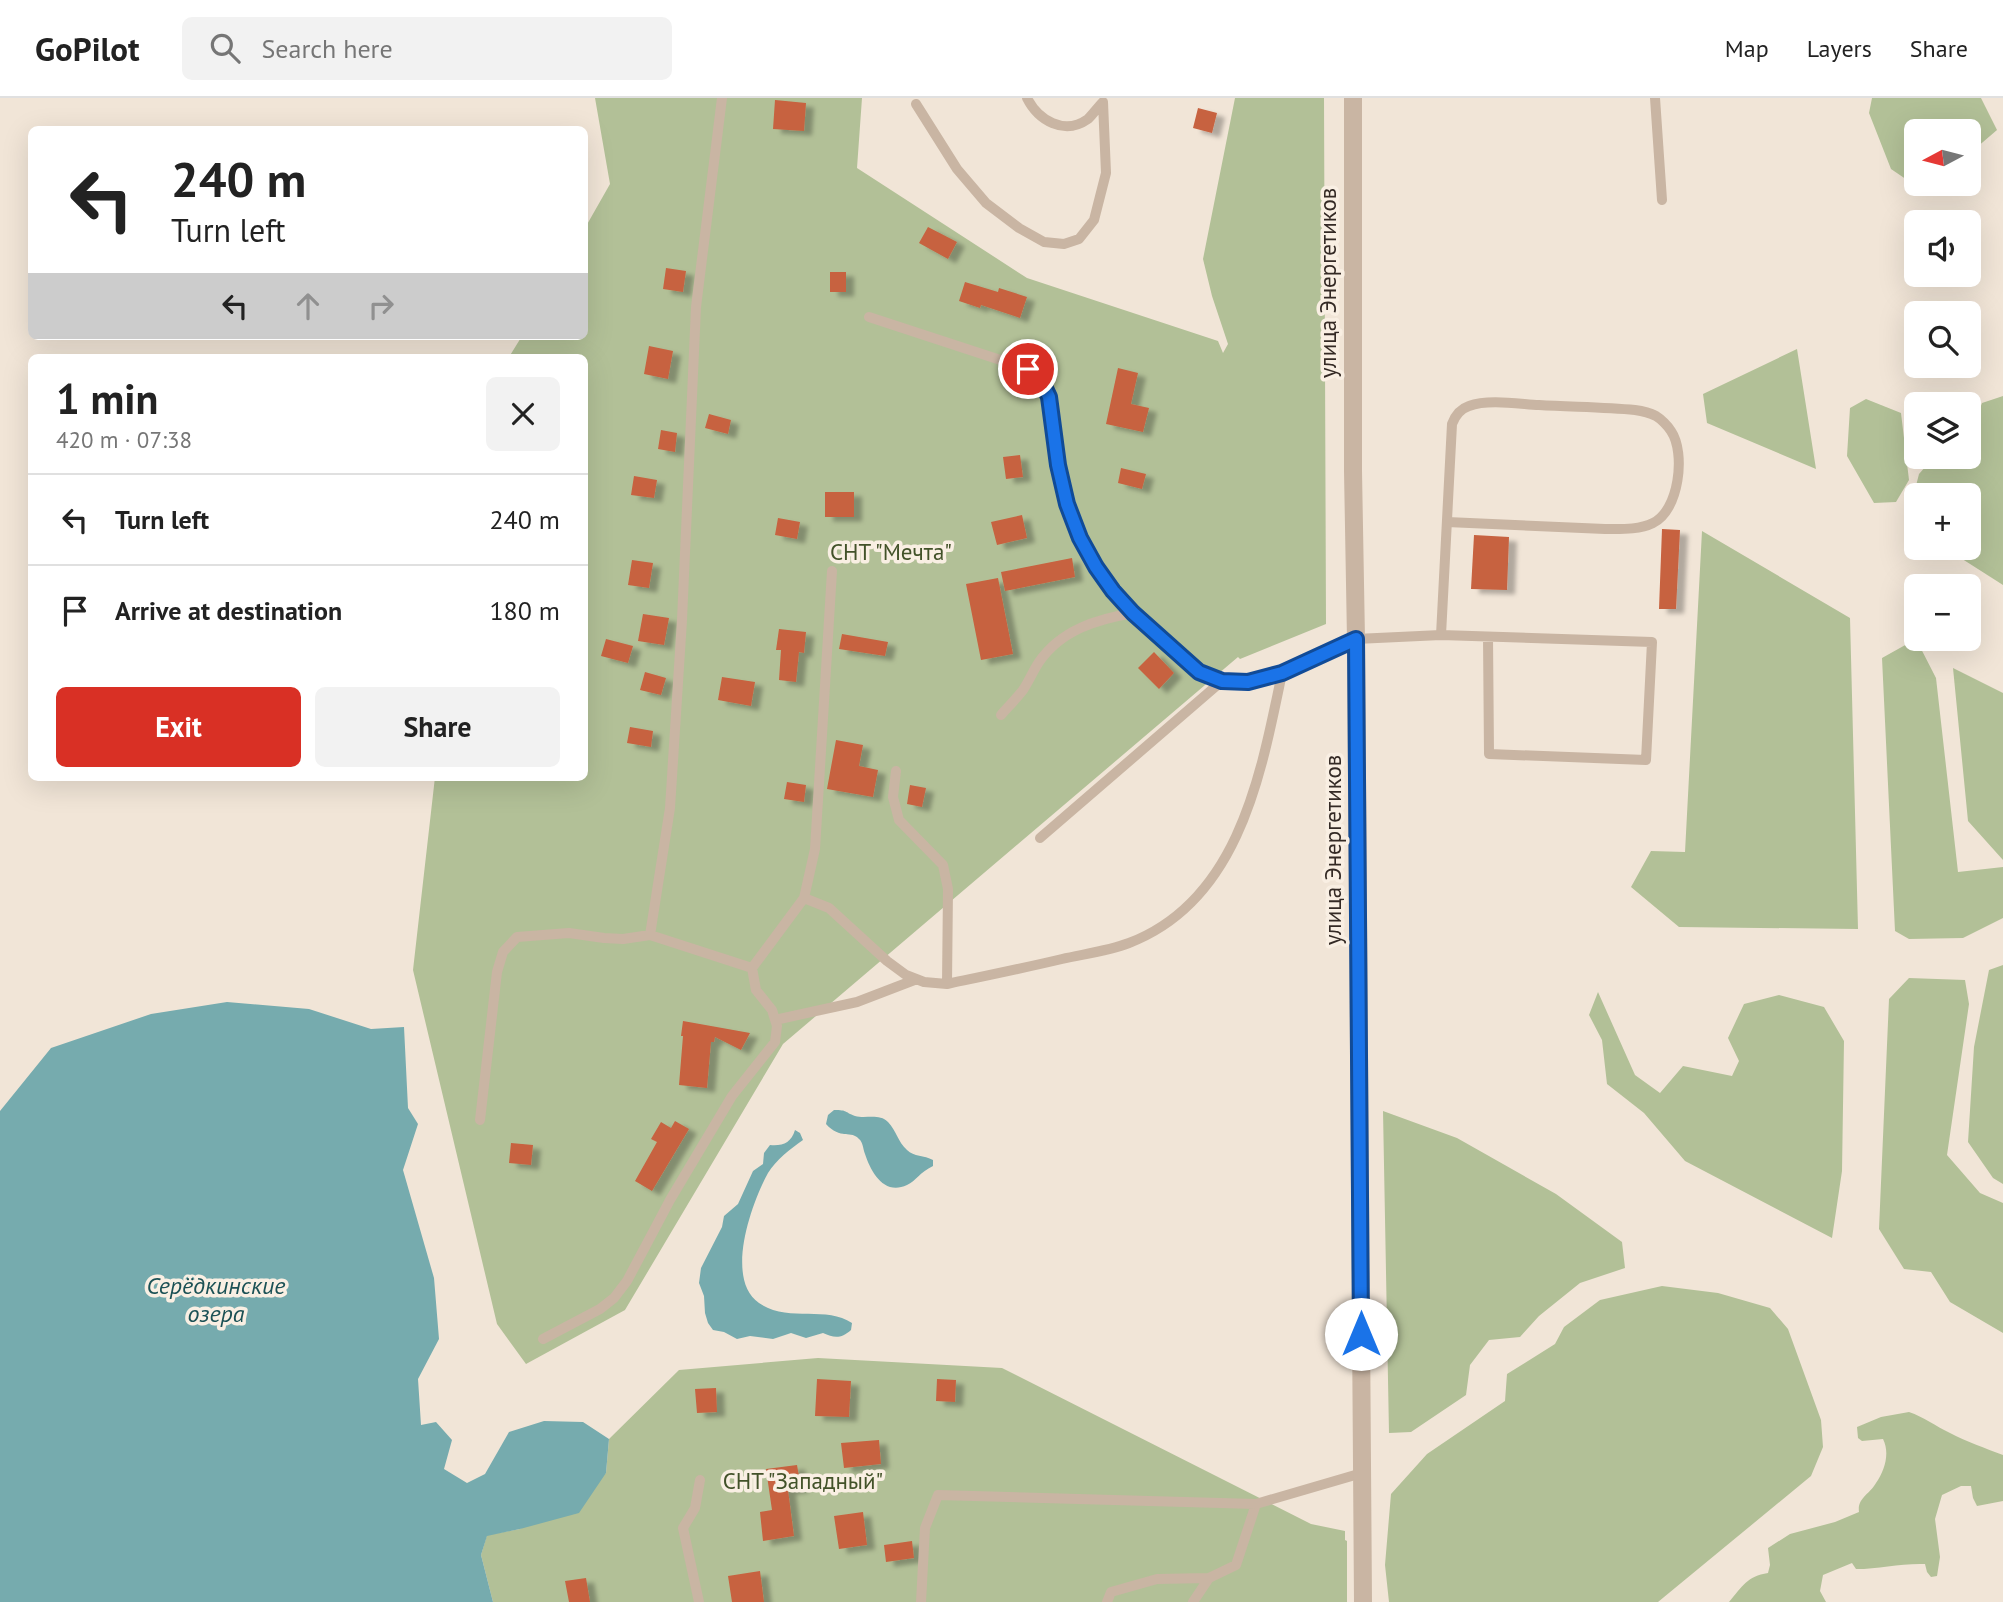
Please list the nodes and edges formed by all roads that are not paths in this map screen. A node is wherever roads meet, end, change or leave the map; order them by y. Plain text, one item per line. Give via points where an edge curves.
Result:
1 (722, 98) edge
2 (1027, 98) edge
3 (1353, 98) edge
4 (1655, 98) edge
5 (1103, 100) edge
6 (916, 104) dead end
7 (1662, 200) dead end
8 (869, 317) dead end
9 (1447, 522) junction
10 (832, 571) dead end
11 (1133, 613) junction
12 (1441, 635) junction
13 (1488, 637) junction
14 (1356, 639) junction
15 (1282, 673) junction
16 (1222, 681) junction
17 (1001, 715) dead end
18 (896, 771) dead end
19 (1040, 838) dead end
20 (804, 898) junction
21 (650, 935) junction
22 (752, 968) junction
23 (917, 979) junction
24 (947, 984) junction
25 (775, 1020) junction
26 (480, 1120) dead end
27 (543, 1339) dead end
28 (1362, 1473) junction
29 (700, 1480) dead end
30 (1256, 1504) junction
31 (1209, 1578) junction
32 (699, 1602) edge
33 (921, 1602) edge
34 (1107, 1602) edge
35 (1193, 1602) edge
36 (1363, 1602) edge

1 - 21 lane via 696,307 670,808
2 - 5 lane via 1046,122 1066,126 1086,120
3 - 14 street, улица Энергетиков
4 - 7 lane
5 - 6 lane via 1106,173 1094,220 1079,239 1064,244 1044,242 986,203 957,169
8 - 11 lane via 1028,369 1042,382 1049,397 1067,504 1080,538 1096,567
9 - 9 lane via 1605,529 1655,523 1668,510 1675,491 1678,454 1672,432 1657,416 1634,410 1501,403 1468,406 1452,424
9 - 12 lane
10 - 20 lane via 815,849
11 - 16 lane via 1199,672
11 - 17 lane via 1081,627 1057,642
12 - 13 lane
12 - 14 lane
13 - 13 lane via 1489,754 1646,760 1652,642
14 - 15 lane
14 - 28 street, улица Энергетиков
15 - 16 lane via 1248,682
15 - 24 lane via 1251,803 1231,848 1191,903 1162,927 1128,943
16 - 19 lane
18 - 24 lane via 892,797 899,820 943,865 948,889
20 - 22 lane
20 - 23 lane via 829,908 887,961
21 - 22 lane
21 - 26 lane via 623,939 569,933 532,935 517,937 503,952
22 - 25 lane via 756,990
23 - 24 lane
23 - 25 lane via 857,1002
25 - 27 lane via 775,1042 732,1096 627,1281 600,1309
28 - 30 lane
28 - 36 street, улица Энергетиков
29 - 32 lane via 695,1508 683,1528
30 - 31 lane via 1236,1565
30 - 33 lane via 938,1495 925,1528
31 - 34 lane via 1157,1578 1111,1592
31 - 35 lane

